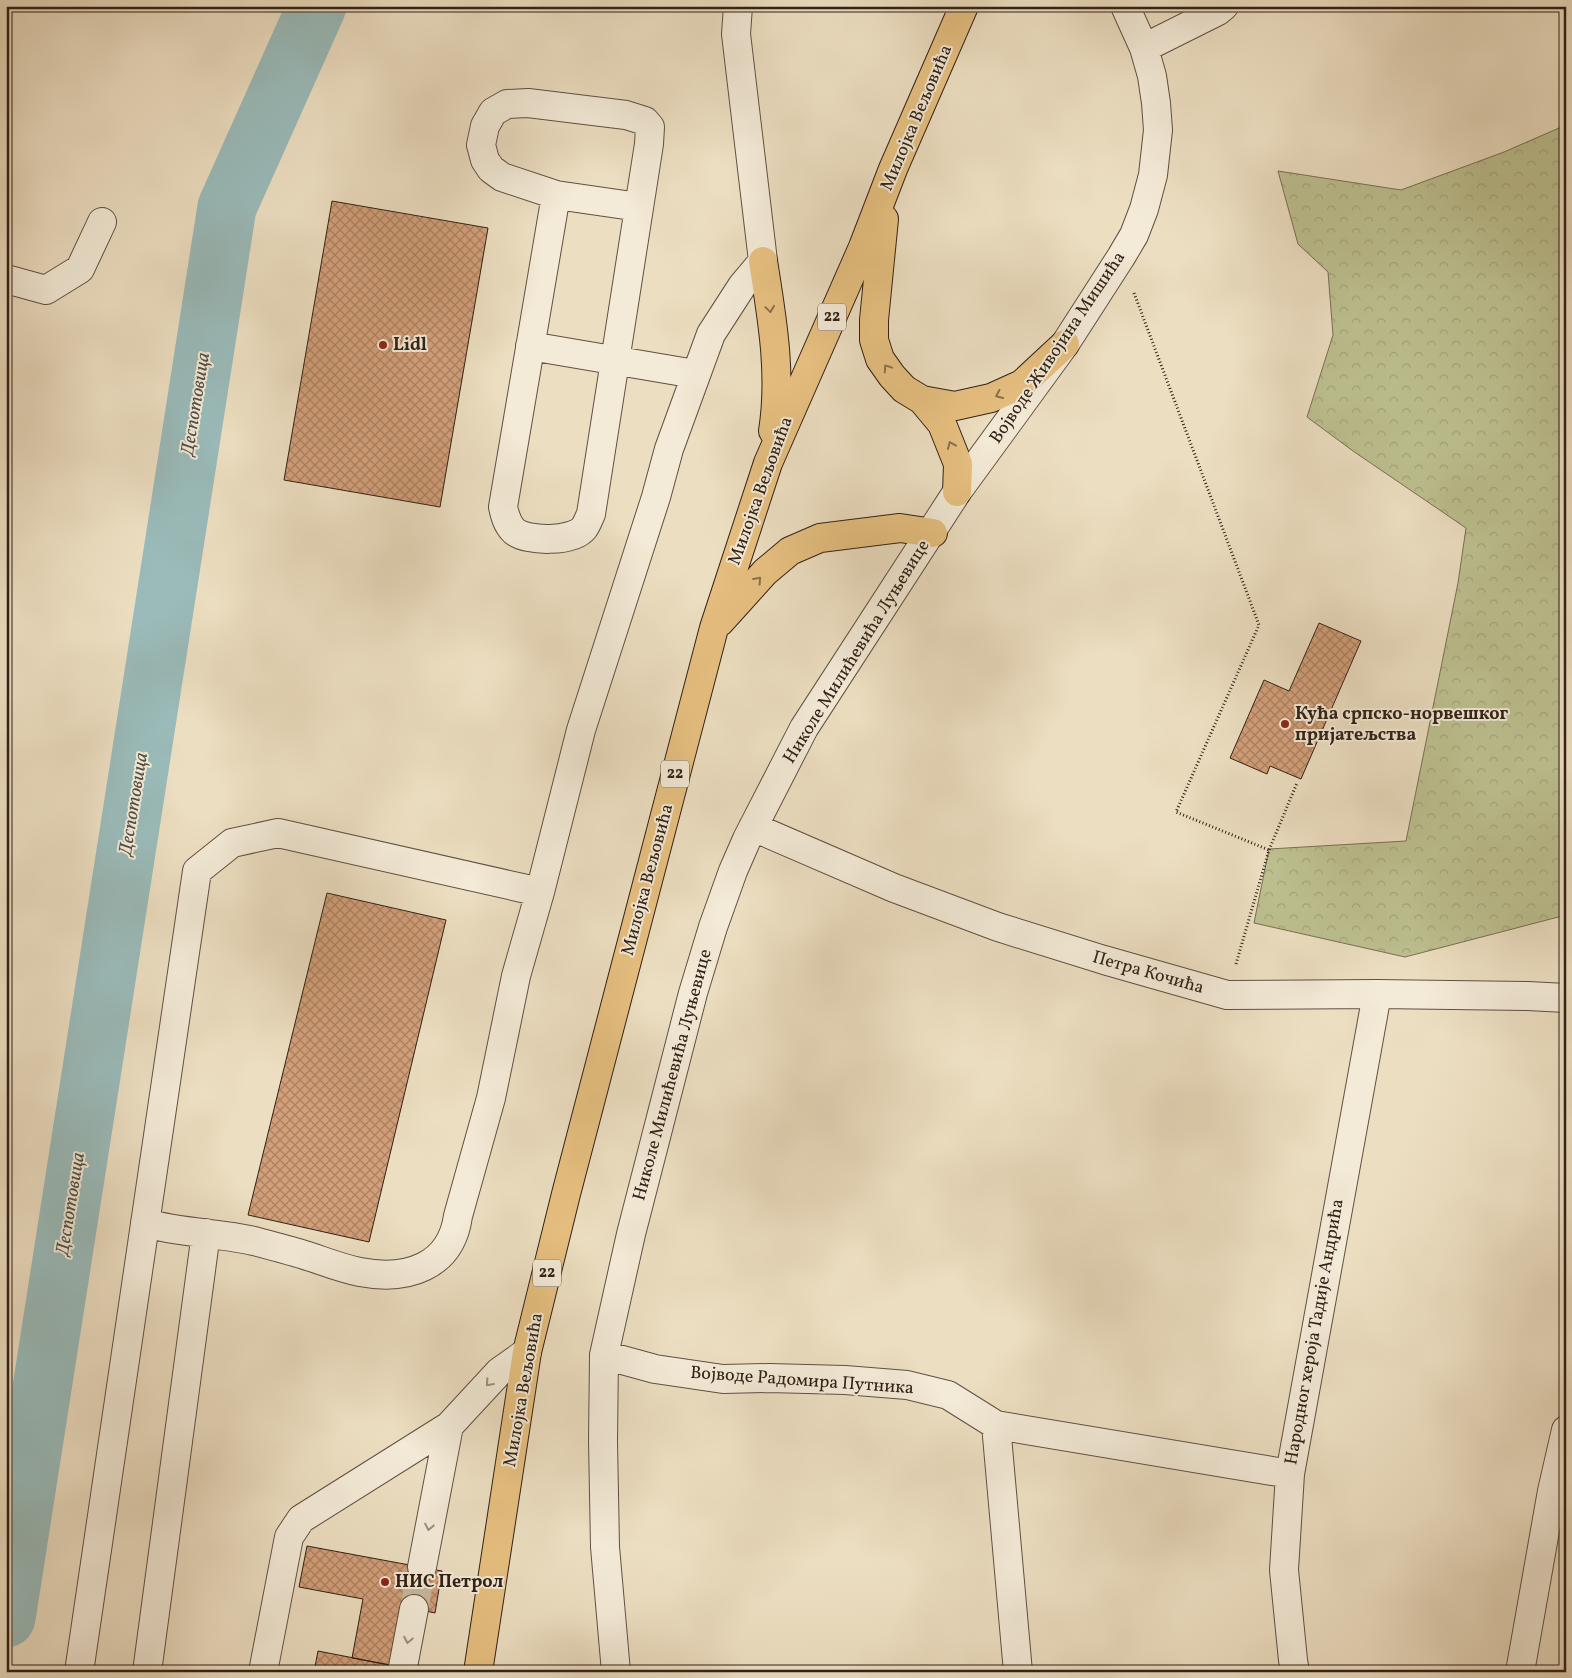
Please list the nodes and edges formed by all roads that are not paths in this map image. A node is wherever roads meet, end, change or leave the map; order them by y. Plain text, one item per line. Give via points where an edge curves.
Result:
1 (738, 6) edge
2 (964, 6) edge
3 (1125, 6) edge
4 (1224, 6) edge
5 (1144, 48) junction
6 (892, 169) junction
7 (556, 195) junction
8 (639, 207) junction
9 (102, 222) dead end
10 (764, 261) junction
11 (6, 279) edge
12 (1065, 344) junction
13 (530, 346) junction
14 (615, 361) junction
15 (695, 374) junction
16 (922, 400) junction
17 (768, 463) junction
18 (958, 492) junction
19 (933, 533) junction
20 (714, 628) junction
21 (753, 827) junction
22 (540, 892) junction
23 (1376, 994) junction
24 (1566, 998) edge
25 (145, 1223) junction
26 (206, 1234) junction
27 (527, 1352) junction
28 (604, 1355) junction
29 (996, 1425) junction
30 (449, 1426) junction
31 (1566, 1430) edge
32 (1290, 1474) junction
33 (1559, 1492) edge
34 (422, 1567) tunnel mouth
35 (414, 1609) tunnel mouth
36 (79, 1672) edge
37 (147, 1672) edge
38 (264, 1672) edge
39 (402, 1672) edge
40 (478, 1672) edge
41 (616, 1672) edge
42 (1018, 1672) edge
43 (1296, 1672) edge
44 (1520, 1672) edge

1 - 10 street via 736,34
2 - 6 main road, Милојка Вељовића / 22
3 - 5 street, Војводе Живојина Мишића
4 - 5 street
5 - 12 street, Војводе Живојина Мишића via 1156,103 1156,152 1144,209 1134,235
16 -> 6 main road via 904,389 892,376 880,359 874,340 881,233
6 - 17 main road, Милојка Вељовића / 22 via 863,246
7 - 8 street
7 - 8 street via 502,177 491,169 481,145 485,126 493,112 506,104 528,103 626,115 644,121 650,128
7 - 13 street
8 - 14 street
9 - 11 street via 80,269 46,290
10 - 15 street via 742,286 711,334
10 -> 17 main road via 777,368 777,408
12 -> 16 main road via 1022,384 991,398 955,406
12 - 18 street, Војводе Живојина Мишића
13 - 14 street
13 - 14 street via 503,507 506,520 516,532 533,538 571,536 584,529 591,514
14 - 15 street
15 - 22 street via 581,730
18 -> 16 main road via 958,464 942,424
17 - 20 main road, Милојка Вељовића / 22
18 - 19 street, Војводе Живојина Мишића
20 -> 19 main road via 772,567 790,552 820,538 900,528
19 - 21 street, Николе Милићевића Луњевице via 804,728
20 - 27 main road, Милојка Вељовића / 22
21 - 23 street, Петра Кочића via 894,888 998,928 1227,995
21 - 28 street, Николе Милићевића Луњевице via 733,871 693,993 630,1234
22 - 25 street via 278,833 232,843 197,871
22 - 26 street via 516,976 491,1098 456,1230 442,1255 418,1270 382,1274 362,1272 252,1241
23 - 24 street, Петра Кочића
23 - 32 street, Народног хероја Тадије Андрића
25 - 26 street
25 - 36 street
26 - 37 street
27 -> 30 street via 499,1372
27 - 40 main road, Милојка Вељовића / 22
28 - 29 street, Војводе Радомира Путника via 655,1369 723,1379 845,1380 906,1385 948,1395
28 - 41 street, Николе Милићевића Луњевице via 604,1547
29 - 32 street, Војводе Радомира Путника
29 - 42 street
30 -> 34 street
30 - 38 street via 300,1520 289,1537
31 - 33 street
32 - 43 street, Народног хероја Тадије Андрића via 1284,1570 1292,1660
33 - 44 street
35 -> 39 street

